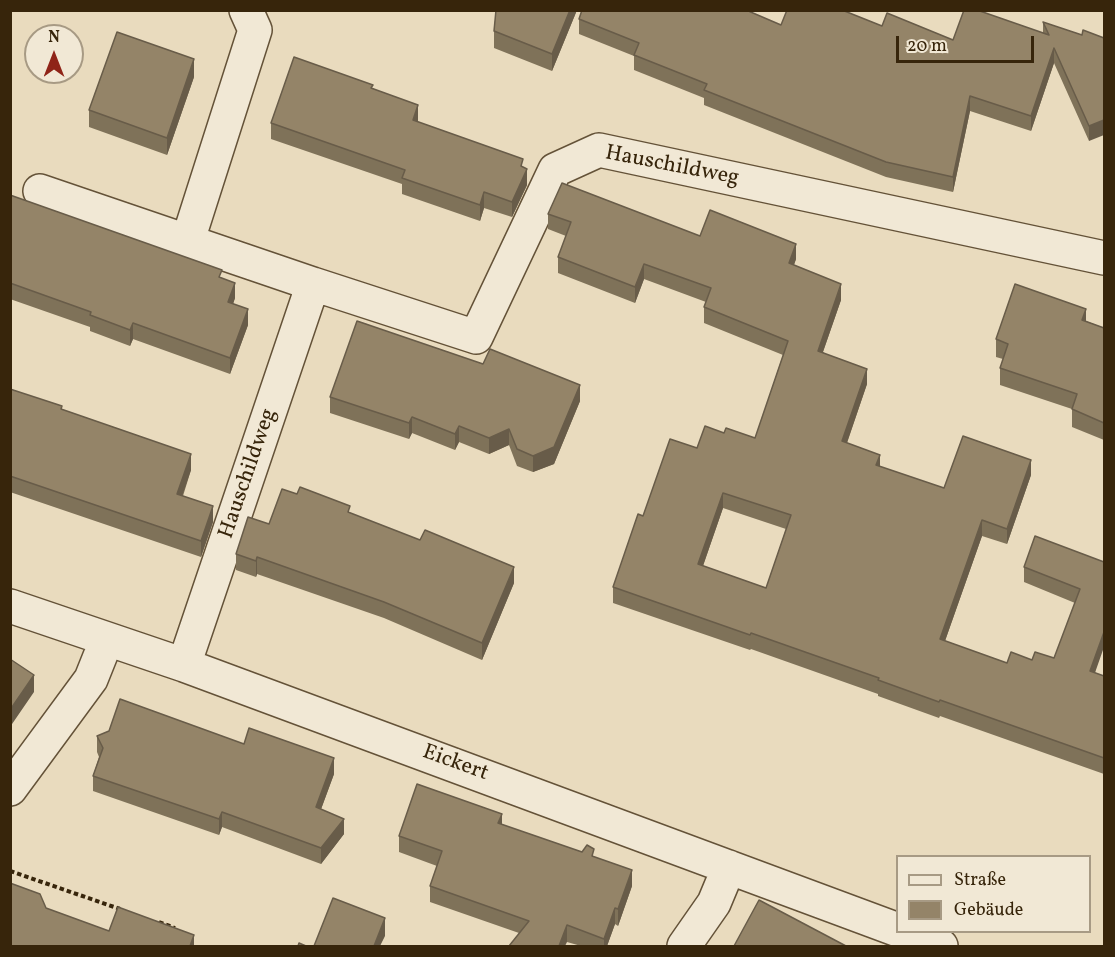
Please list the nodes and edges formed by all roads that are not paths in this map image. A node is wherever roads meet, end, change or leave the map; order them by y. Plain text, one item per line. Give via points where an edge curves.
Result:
1 (246, 10) edge
2 (40, 191) dead end
3 (188, 240) junction
4 (1104, 258) edge
5 (313, 284) junction
6 (10, 606) edge
7 (107, 639) junction
8 (184, 665) junction
9 (10, 789) edge
10 (729, 867) junction
11 (896, 930) edge
12 (905, 933) edge
13 (684, 946) edge
14 (941, 946) edge

1 - 3 street via 255,30
2 - 3 street, Hauschildweg
3 - 5 street, Hauschildweg
4 - 5 street, Hauschildweg via 598,150 555,170 476,337
5 - 8 street, Hauschildweg
6 - 7 street, Eickert
7 - 8 street, Eickert
7 - 9 street via 91,680
8 - 10 street, Eickert
10 - 11 street, Eickert
10 - 13 street via 714,903
12 - 14 street, Eickert

